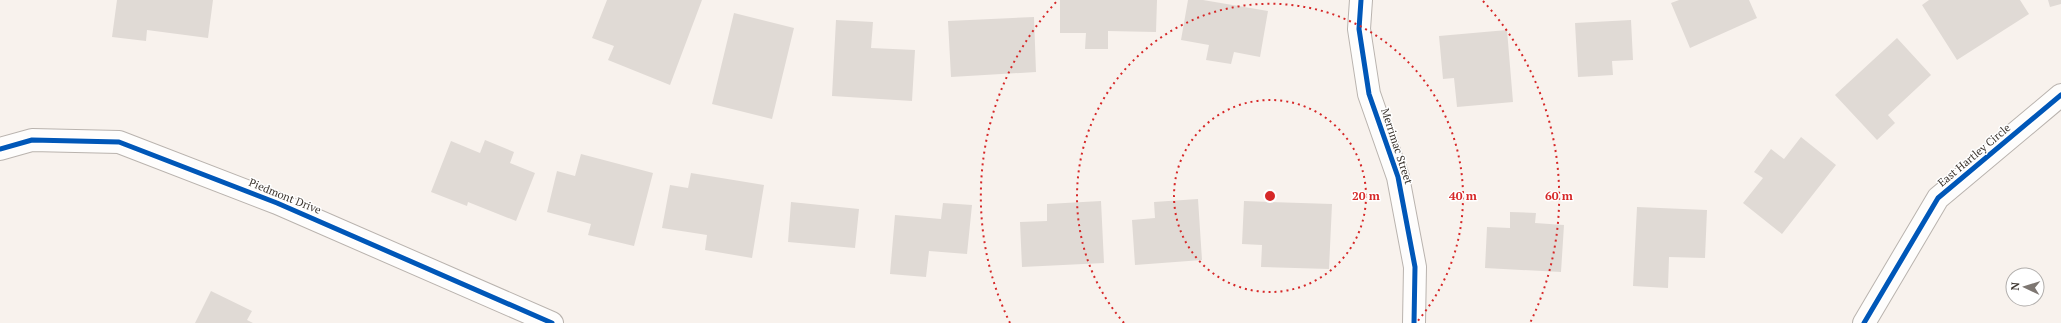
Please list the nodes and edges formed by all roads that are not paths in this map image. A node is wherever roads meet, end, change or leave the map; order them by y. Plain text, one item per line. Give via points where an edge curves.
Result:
1 (1361, 0) edge
2 (2061, 95) edge
3 (0, 149) edge
4 (552, 323) edge
5 (1414, 323) edge
6 (1864, 323) edge

1 - 5 street, Merrimac Street via 1359,29 1369,94 1398,177 1415,267
2 - 6 street, East Hartley Circle via 1938,198
3 - 4 street, Piedmont Drive via 32,140 118,142 277,203

